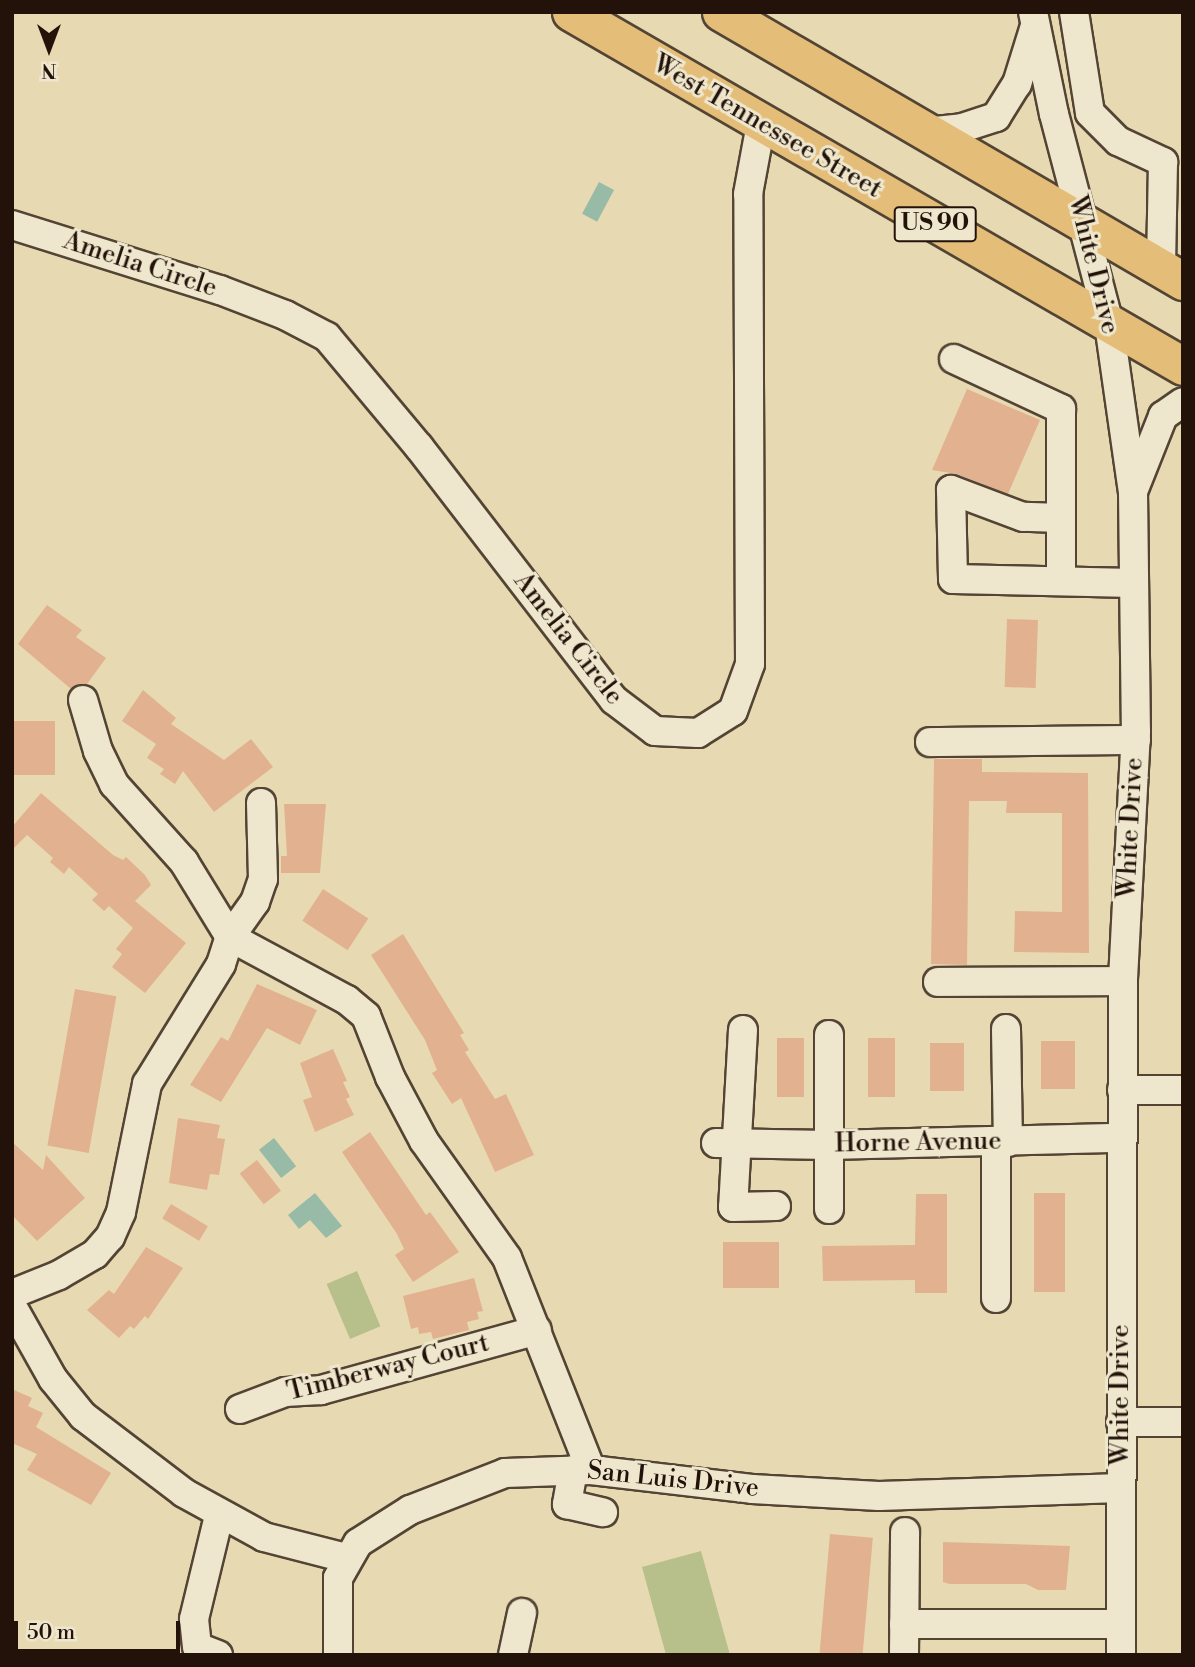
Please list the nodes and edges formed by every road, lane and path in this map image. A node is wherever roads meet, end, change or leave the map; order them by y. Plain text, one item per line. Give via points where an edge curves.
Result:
1 (570, 12) edge
2 (721, 12) edge
3 (1034, 18) edge
4 (1075, 18) edge
5 (1052, 102) junction
6 (1088, 104) junction
7 (761, 124) junction
8 (926, 132) junction
9 (12, 225) edge
10 (1085, 225) junction
11 (1172, 275) edge
12 (1109, 324) junction
13 (954, 359) dead end
14 (1183, 366) edge
15 (1183, 402) edge
16 (1133, 492) junction
17 (1061, 518) junction
18 (1061, 581) junction
19 (1134, 583) junction
20 (83, 700) dead end
21 (1136, 740) junction
22 (930, 743) dead end
23 (261, 803) dead end
24 (230, 937) junction
25 (1123, 981) junction
26 (938, 982) dead end
27 (1006, 1029) dead end
28 (743, 1030) dead end
29 (829, 1035) dead end
30 (1122, 1090) junction
31 (1183, 1090) edge
32 (1121, 1138) junction
33 (1002, 1142) junction
34 (728, 1143) junction
35 (829, 1145) junction
36 (776, 1206) dead end
37 (829, 1209) dead end
38 (12, 1294) edge
39 (996, 1298) dead end
40 (12, 1306) edge
41 (537, 1330) junction
42 (240, 1409) dead end
43 (1121, 1422) junction
44 (1183, 1422) edge
45 (582, 1470) junction
46 (1121, 1488) junction
47 (603, 1512) dead end
48 (219, 1516) junction
49 (905, 1532) dead end
50 (346, 1558) junction
51 (522, 1613) dead end
52 (904, 1624) junction
53 (1121, 1624) junction
54 (218, 1655) edge
55 (338, 1655) edge
56 (513, 1655) edge
57 (904, 1655) edge
58 (1121, 1655) edge

1 - 7 main road, West Tennessee Street / US 90
2 - 8 main road, US 90
3 - 4 street
3 - 5 street, White Drive
3 - 8 street via 1017,84 996,117 962,128
4 - 6 street
5 - 6 street
5 - 10 street, White Drive
6 - 11 street via 1090,113 1118,141 1163,162
7 - 9 street, Amelia Circle via 753,153 748,219 750,664 733,711 698,733 656,731 614,701 427,458 327,337 285,314 220,290
7 - 12 main road, West Tennessee Street / US 90
8 - 10 main road, US 90
10 - 11 main road, US 90
10 - 12 street, White Drive
12 - 14 main road, West Tennessee Street / US 90
12 - 16 street, White Drive
13 - 17 street via 1061,409
15 - 16 street via 1163,416
16 - 19 street, White Drive
17 - 18 street
17 - 18 street via 1023,517 951,490 953,579
18 - 19 street
19 - 21 street, White Drive
20 - 24 street via 98,751 114,784 184,862
21 - 22 street
21 - 25 street, White Drive
23 - 24 street via 263,879 255,902
24 - 38 street via 222,964 147,1084 121,1212 110,1237 95,1254 59,1276
24 - 41 street via 347,1000 366,1016 404,1106 507,1258
25 - 26 street
25 - 30 street, White Drive
27 - 33 street
28 - 34 street
29 - 35 street
30 - 31 street
30 - 32 street, White Drive
32 - 33 street, Horne Avenue
32 - 43 street, White Drive
33 - 35 street, Horne Avenue
33 - 39 street
34 - 35 street, Horne Avenue
34 - 36 street via 733,1207
35 - 37 street
40 - 48 street via 53,1380 83,1416
41 - 42 street, Timberway Court via 321,1390 285,1392
41 - 45 street
43 - 44 street
43 - 46 street, White Drive
45 - 46 street, San Luis Drive via 752,1489 879,1496
45 - 47 street via 567,1504
45 - 50 street, San Luis Drive via 505,1473 465,1485 410,1510 358,1544
46 - 53 street, White Drive
48 - 50 street via 264,1537
48 - 54 street via 194,1619 197,1647
49 - 52 street
50 - 55 street via 338,1578
51 - 56 street
52 - 53 street
52 - 57 street
53 - 58 street, White Drive

